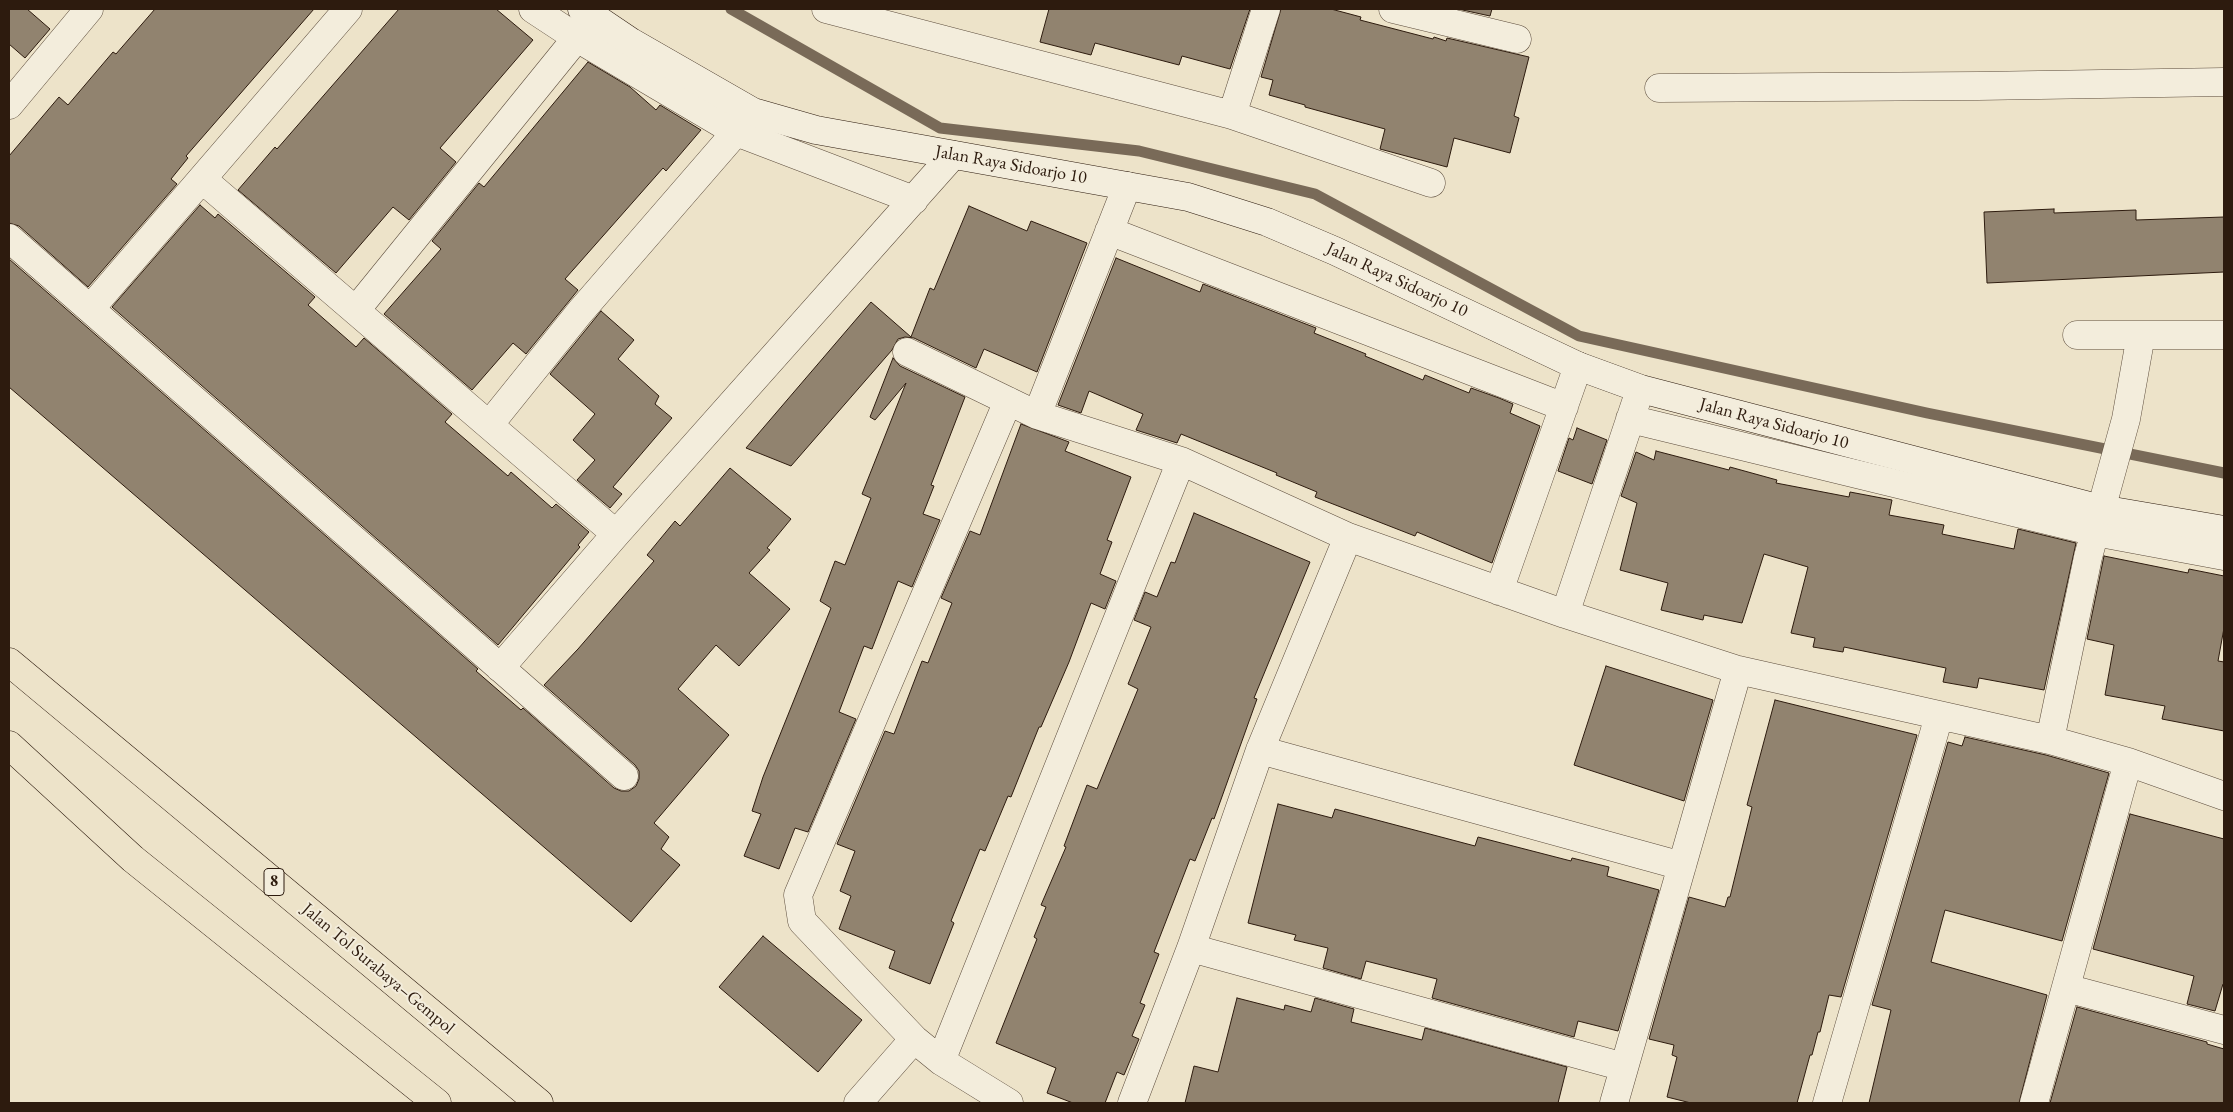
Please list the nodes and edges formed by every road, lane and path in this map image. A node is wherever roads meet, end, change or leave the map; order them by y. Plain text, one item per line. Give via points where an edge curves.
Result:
1 (89, 9) edge
2 (348, 9) edge
3 (533, 9) edge
4 (826, 9) edge
5 (1266, 9) edge
6 (1393, 9) edge
7 (588, 13) edge
8 (577, 38) junction
9 (1516, 39) dead end
10 (2224, 82) edge
11 (1659, 88) dead end
12 (9, 105) edge
13 (1232, 115) junction
14 (736, 132) junction
15 (953, 155) junction
16 (202, 179) junction
17 (1431, 183) dead end
18 (1126, 186) junction
19 (914, 200) junction
20 (1109, 231) junction
21 (9, 238) edge
22 (90, 309) junction
23 (356, 310) junction
24 (2077, 335) dead end
25 (2141, 335) junction
26 (2224, 335) edge
27 (907, 352) dead end
28 (1578, 366) junction
29 (1641, 389) junction
30 (1008, 401) junction
31 (1564, 406) junction
32 (1037, 415) junction
33 (1630, 419) junction
34 (489, 425) junction
35 (1181, 461) junction
36 (2098, 521) junction
37 (2224, 530) edge
38 (616, 534) junction
39 (1348, 537) junction
40 (2224, 556) edge
41 (1499, 590) junction
42 (1565, 614) junction
43 (9, 662) edge
44 (500, 668) junction
45 (1738, 670) junction
46 (1939, 716) junction
47 (2050, 740) junction
48 (9, 745) edge
49 (1260, 750) junction
50 (2128, 762) junction
51 (624, 776) dead end
52 (2224, 796) edge
53 (1682, 866) junction
54 (1191, 948) junction
55 (2066, 988) junction
56 (2224, 1030) edge
57 (914, 1039) junction
58 (941, 1061) junction
59 (1624, 1067) junction
60 (437, 1103) edge
61 (539, 1103) edge
62 (858, 1103) edge
63 (1009, 1103) edge
64 (1132, 1103) edge
65 (1614, 1103) edge
66 (1827, 1103) edge
67 (2034, 1103) edge

1 - 12 street
2 - 16 street
3 - 8 street
4 - 13 street
5 - 13 street
6 - 9 street
7 - 8 street
7 - 15 street, Jalan Raya Sidoarjo 10 via 631,42 753,112 816,130
8 - 14 street
8 - 23 street
10 - 11 street
13 - 17 street
14 - 19 street
14 - 34 street via 580,312
15 - 18 street, Jalan Raya Sidoarjo 10
15 - 19 street
16 - 22 street
16 - 23 street
18 - 20 street
18 - 28 street, Jalan Raya Sidoarjo 10 via 1188,197 1267,222
19 - 38 street
20 - 31 street
20 - 32 street
21 - 22 street
22 - 44 street
23 - 34 street
24 - 25 street
25 - 26 street
25 - 36 street via 2126,419
27 - 30 street
28 - 29 street, Jalan Raya Sidoarjo 10
28 - 31 street
29 - 33 street
29 - 36 street, Jalan Raya Sidoarjo 10
30 - 32 street
30 - 57 street via 798,895 802,922
31 - 41 street
32 - 35 street
33 - 36 street
33 - 42 street
34 - 38 street
35 - 39 street
35 - 58 street
36 - 37 street, Jalan Raya Sidoarjo 10
36 - 40 street
36 - 47 street
38 - 44 street
39 - 41 street
39 - 49 street
41 - 42 street
42 - 45 street
43 - 61 highway, Jalan Tol Surabaya–Gempol / 8
44 - 51 street
45 - 46 street
45 - 53 street
46 - 47 street
46 - 66 street
47 - 50 street
48 - 60 highway via 133,859
49 - 53 street
49 - 54 street
50 - 52 street
50 - 55 street
53 - 59 street
54 - 59 street
54 - 64 street
55 - 56 street
55 - 67 street
57 - 58 street
57 - 62 street
58 - 63 street
59 - 65 street

